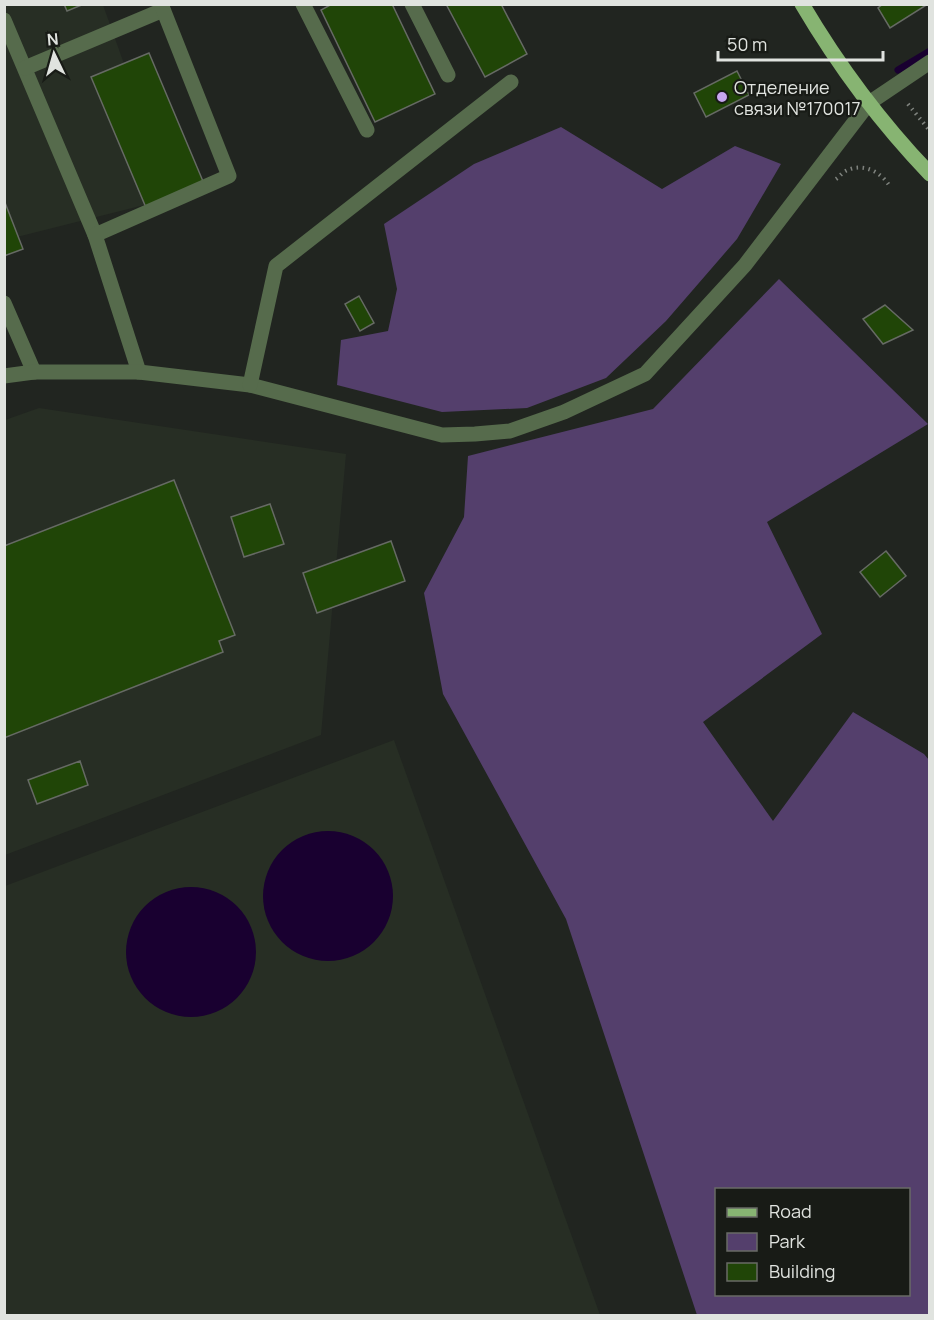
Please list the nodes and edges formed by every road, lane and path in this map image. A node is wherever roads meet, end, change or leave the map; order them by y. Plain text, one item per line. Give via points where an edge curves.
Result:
1 (303, 4) edge
2 (412, 4) edge
3 (802, 4) edge
4 (162, 7) edge
5 (4, 20) edge
6 (930, 62) edge
7 (25, 68) junction
8 (448, 75) dead end
9 (511, 82) dead end
10 (869, 103) junction
11 (908, 104) dead end
12 (367, 130) dead end
13 (930, 130) edge
14 (930, 174) edge
15 (889, 185) dead end
16 (828, 187) dead end
17 (95, 235) junction
18 (4, 303) edge
19 (34, 372) junction
20 (138, 372) junction
21 (4, 376) edge
22 (250, 385) junction

1 - 12 street
2 - 8 street
3 - 10 main road
4 - 7 street
4 - 17 street via 229,176
5 - 7 street
6 - 10 street
7 - 17 street
9 - 22 street via 276,266
10 - 14 main road
10 - 22 street via 745,265 645,374 564,412 510,431 442,435
11 - 13 path
15 - 16 path via 873,170 858,168 844,172
17 - 20 street
18 - 19 street
19 - 20 street
19 - 21 street
20 - 22 street

